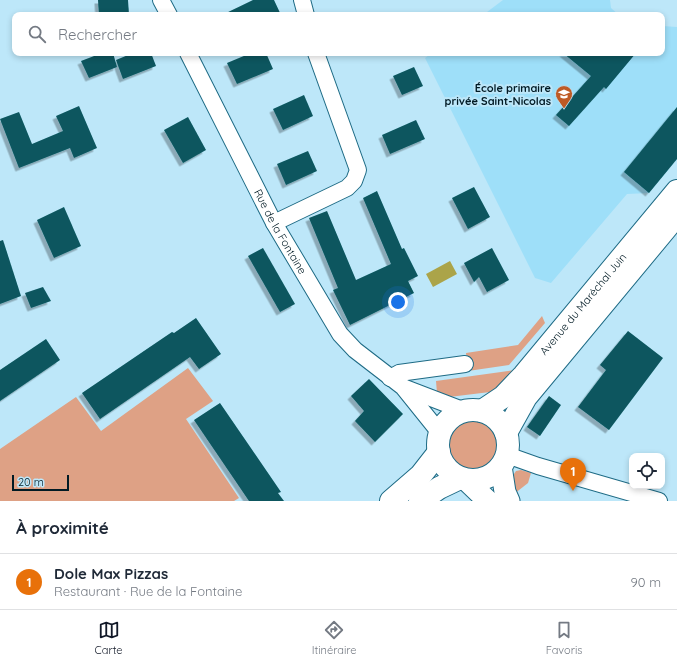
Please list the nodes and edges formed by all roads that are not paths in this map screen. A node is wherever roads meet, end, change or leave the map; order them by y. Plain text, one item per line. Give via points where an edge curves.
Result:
1 (161, 0) edge
2 (302, 0) edge
3 (167, 12) edge
4 (305, 12) edge
5 (190, 56) edge
6 (317, 56) edge
7 (677, 191) edge
8 (677, 215) edge
9 (274, 223) junction
10 (465, 364) dead end
11 (390, 378) junction
12 (403, 387) junction
13 (474, 411) junction
14 (506, 433) junction
15 (439, 443) junction
16 (504, 460) junction
17 (463, 479) junction
18 (391, 501) edge
19 (420, 501) edge
20 (488, 501) edge
21 (509, 501) edge
22 (659, 501) edge

1 - 3 street
2 - 4 street
5 - 9 street, Rue de la Fontaine
6 - 9 street via 358,170 354,181 347,188
7 - 13 main road, Avenue du Maréchal Juin via 524,375 503,397
8 - 14 main road, Avenue du Maréchal Juin via 526,397
9 - 11 street, Rue de la Fontaine via 340,334 355,350
10 - 11 street via 399,373
11 - 12 street, Rue de la Fontaine
12 - 13 street, Rue de la Fontaine
12 - 15 street, Rue de la Fontaine
13 - 14 main road via 498,421
13 - 15 main road via 450,419
14 - 16 main road via 508,444
15 - 17 main road via 445,466 451,473
15 - 18 main road via 420,475
16 - 17 main road via 488,477 478,480
16 - 21 street via 505,492
16 - 22 street via 538,466
17 - 19 main road via 439,488
17 - 20 street

